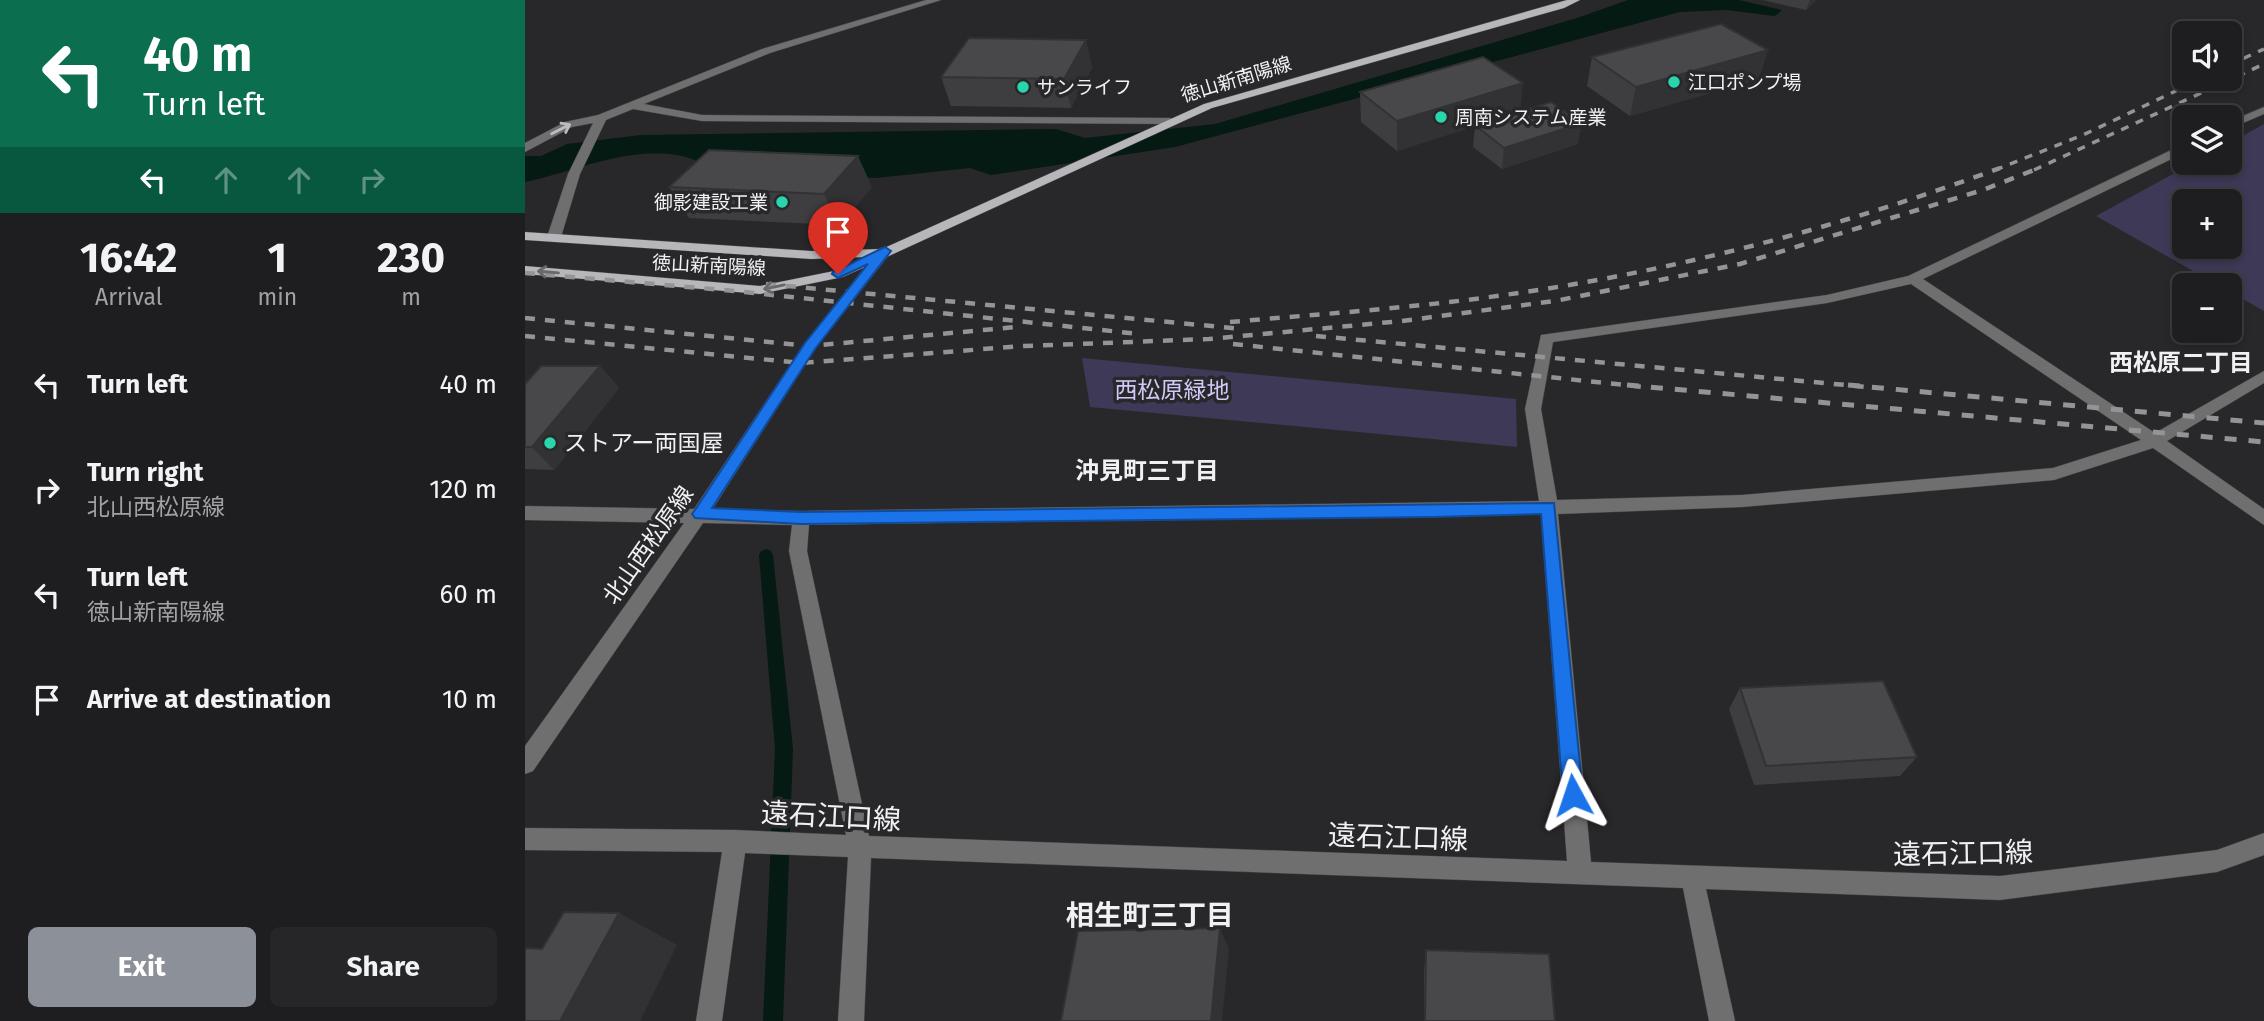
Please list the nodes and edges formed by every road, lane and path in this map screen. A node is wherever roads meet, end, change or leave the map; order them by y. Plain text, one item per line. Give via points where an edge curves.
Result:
1 (936, 0) edge
2 (1575, 0) edge
3 (629, 105) junction
4 (2262, 112) edge
5 (601, 118) junction
6 (2242, 120) edge
7 (1164, 124) junction
8 (525, 148) edge
9 (2172, 154) edge
10 (525, 236) edge
11 (554, 237) junction
12 (885, 251) junction
13 (525, 270) edge
14 (1913, 279) junction
15 (2264, 376) edge
16 (2155, 441) junction
17 (1549, 507) junction
18 (525, 513) edge
19 (700, 514) junction
20 (801, 518) junction
21 (2264, 518) edge
22 (525, 764) edge
23 (525, 839) edge
24 (737, 841) junction
25 (2264, 844) edge
26 (860, 848) junction
27 (1580, 873) junction
28 (1692, 877) junction
29 (709, 1021) edge
30 (851, 1021) edge
31 (1722, 1021) edge

1 - 3 street via 766,51
2 - 7 main road, 徳山新南陽線 via 1208,106
3 - 5 street
3 - 7 street via 702,118
4 - 6 street
8 -> 5 street via 569,124
5 - 11 street via 574,174
7 - 12 main road, 徳山新南陽線
9 - 14 street
10 - 11 main road, 徳山新南陽線
11 - 12 main road, 徳山新南陽線 via 811,255
12 -> 13 main road, 徳山新南陽線 via 838,274 760,290
12 - 19 street, 北山西松原線 via 810,346
14 - 16 street
14 - 17 street via 1826,299 1546,338 1533,409
15 - 16 street
16 - 17 street via 2054,474 1742,501
16 - 21 street
17 - 20 street
17 - 27 street
18 - 19 street
19 - 20 street
19 - 22 street, 北山西松原線
20 - 26 street via 799,551
23 - 24 street, 遠石江口線
24 - 26 street, 遠石江口線
24 - 29 street
25 - 28 street, 遠石江口線 via 2217,860 2000,888
26 - 27 street, 遠石江口線
26 - 30 street
27 - 28 street, 遠石江口線
28 - 31 street

